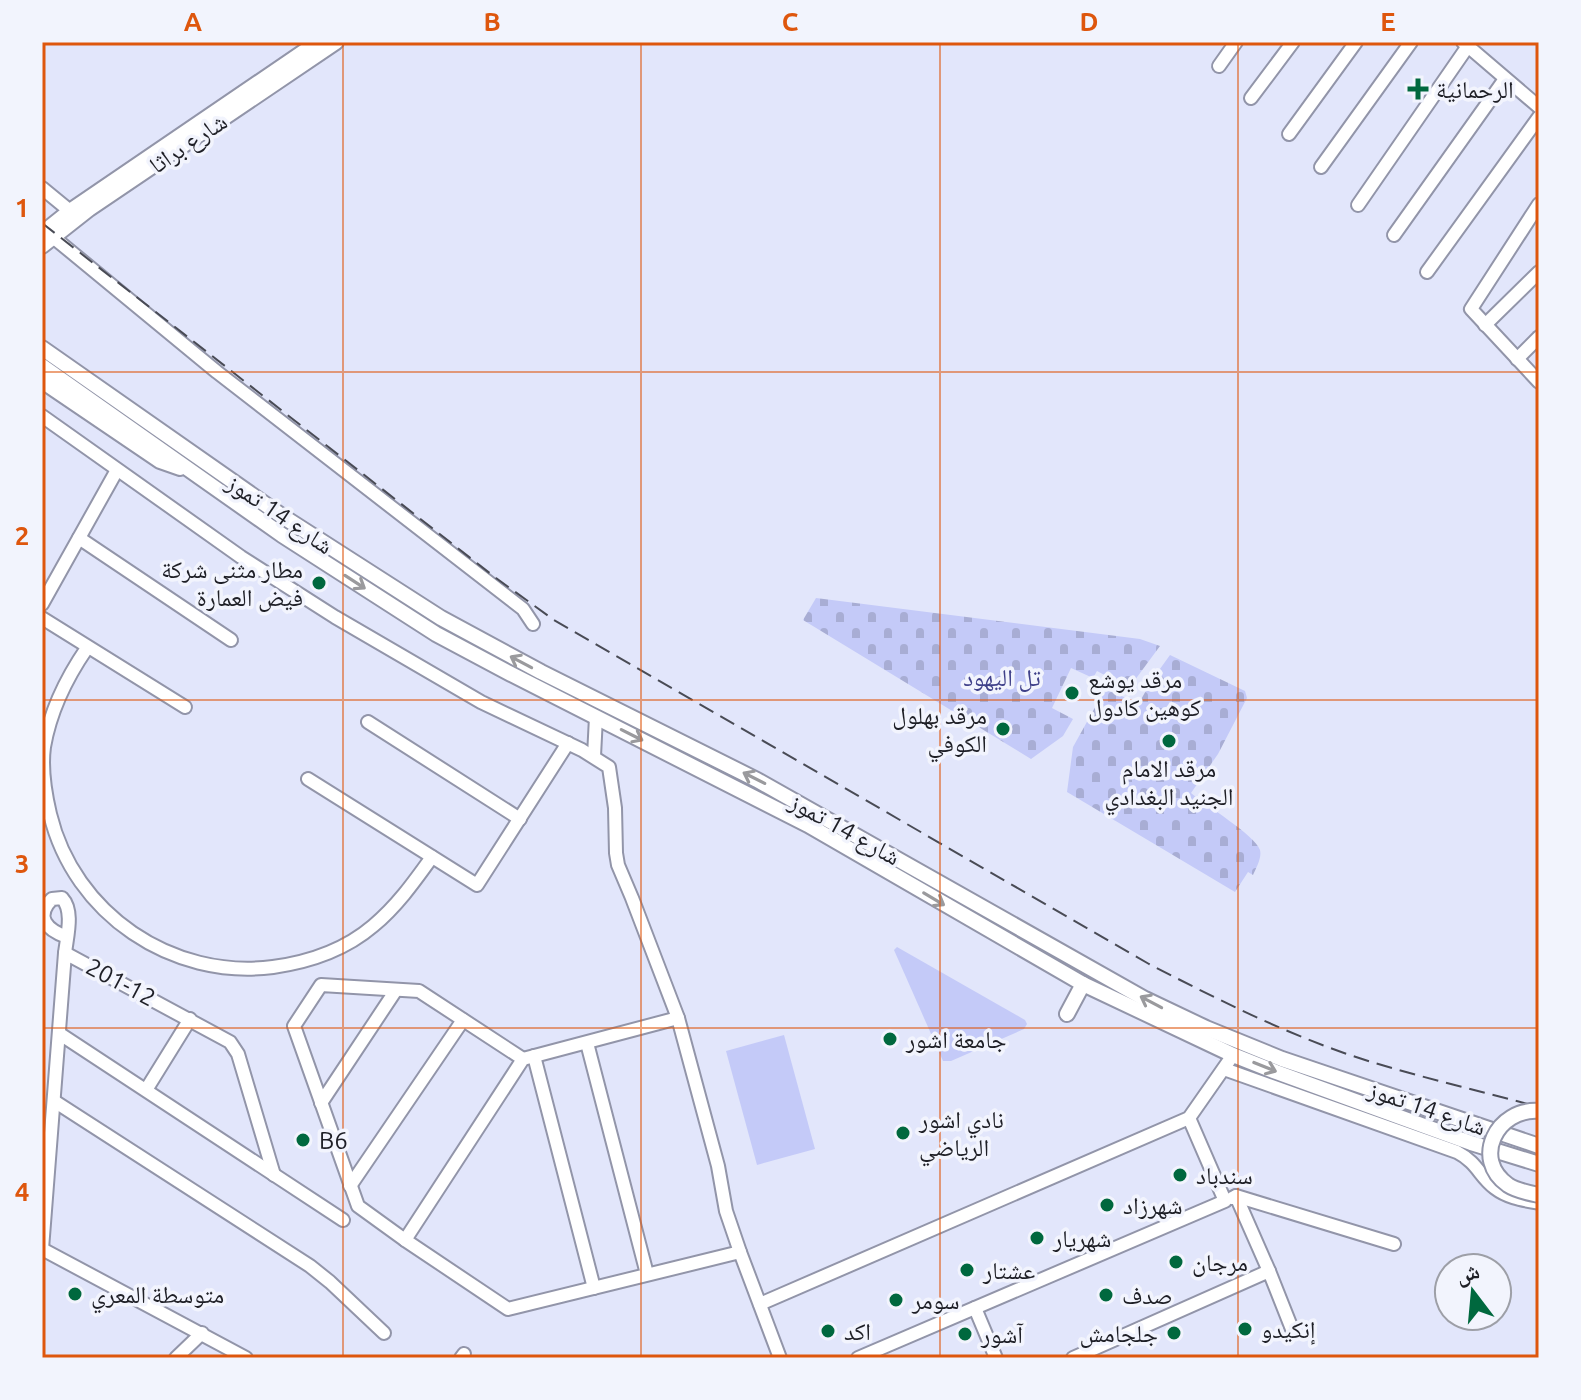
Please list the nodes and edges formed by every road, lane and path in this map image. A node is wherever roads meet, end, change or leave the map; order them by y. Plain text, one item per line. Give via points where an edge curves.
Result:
1 (318, 42) edge
2 (336, 42) edge
3 (1236, 42) edge
4 (1293, 42) edge
5 (1356, 42) edge
6 (1411, 42) edge
7 (1466, 44) edge
8 (1219, 66) dead end
9 (1505, 79) junction
10 (1251, 98) dead end
11 (1539, 107) edge
12 (1539, 117) edge
13 (1289, 134) dead end
14 (1321, 167) dead end
15 (42, 188) edge
16 (1539, 204) edge
17 (1358, 205) dead end
18 (70, 211) junction
19 (1394, 235) dead end
20 (46, 239) edge
21 (1427, 272) dead end
22 (1539, 272) edge
23 (1485, 325) junction
24 (1539, 337) edge
25 (42, 339) edge
26 (42, 348) edge
27 (1517, 359) junction
28 (42, 366) edge
29 (42, 381) edge
30 (1539, 382) edge
31 (42, 416) edge
32 (179, 453) junction
33 (194, 464) junction
34 (117, 470) junction
35 (79, 538) junction
36 (42, 604) edge
37 (42, 618) edge
38 (533, 624) dead end
39 (231, 640) dead end
40 (87, 648) junction
41 (185, 707) dead end
42 (596, 717) junction
43 (368, 722) dead end
44 (568, 743) junction
45 (594, 756) junction
46 (308, 779) dead end
47 (520, 819) junction
48 (432, 857) junction
49 (67, 937) dead end
50 (65, 953) junction
51 (1083, 984) junction
52 (396, 990) junction
53 (1067, 1014) dead end
54 (678, 1018) junction
55 (190, 1019) junction
56 (463, 1020) junction
57 (60, 1034) junction
58 (587, 1043) junction
59 (1233, 1055) junction
60 (528, 1058) junction
61 (1224, 1069) junction
62 (146, 1090) junction
63 (54, 1101) junction
64 (321, 1103) junction
65 (1539, 1111) edge
66 (1189, 1118) junction
67 (1539, 1146) edge
68 (1539, 1164) edge
69 (274, 1175) junction
70 (350, 1186) junction
71 (1539, 1195) edge
72 (1231, 1198) junction
73 (1539, 1203) edge
74 (343, 1220) dead end
75 (43, 1225) edge
76 (405, 1240) junction
77 (1394, 1244) dead end
78 (42, 1249) edge
79 (740, 1252) junction
80 (1269, 1271) junction
81 (647, 1274) junction
82 (594, 1288) junction
83 (760, 1304) junction
84 (975, 1308) junction
85 (1292, 1329) dead end
86 (202, 1333) junction
87 (384, 1333) dead end
88 (176, 1358) edge
89 (246, 1358) edge
90 (780, 1358) edge
91 (858, 1358) edge
92 (996, 1358) edge
93 (1073, 1358) edge

1 - 18 main road, شارع براثا
2 - 20 main road, شارع براثا
3 - 8 street
4 - 10 street
5 - 13 street
6 - 14 street
7 - 9 street
7 - 17 street
9 - 11 street
9 - 19 street
12 - 21 street
15 - 18 street
16 - 23 street via 1472,305
18 - 20 main road, شارع براثا
20 - 38 street via 523,609
22 - 23 street
23 - 27 street
24 - 27 street
25 - 33 main road via 189,442
26 - 32 main road
27 - 30 street
28 - 32 main road
29 - 33 main road, شارع 14 تموز via 160,461 178,468
31 - 34 street
32 - 33 main road, شارع 14 تموز
33 -> 42 main road, شارع 14 تموز via 282,535 402,613
67 -> 33 main road, شارع 14 تموز via 1282,1059 1175,1014 757,780 441,618
34 - 35 street
34 - 44 street via 335,617 481,702
35 - 36 street
35 - 39 street
37 - 40 street
40 - 41 street
40 - 48 street via 70,672 52,718 44,750 45,792 54,834 73,872 98,906 131,934 168,954 209,966 252,970 294,964 335,950 371,928 403,899
42 - 45 street
42 -> 51 main road, شارع 14 تموز via 808,825
43 - 47 street
44 - 45 street
44 - 47 street
45 - 54 street via 609,767 620,874
46 - 48 street
47 - 48 street via 477,885
49 - 50 street
50 - 55 street, 201-12
50 - 57 street, 201-12
51 - 53 main road
51 - 59 main road, شارع 14 تموز
52 - 56 street via 419,991
52 - 64 street
52 - 64 street via 321,985 294,1026
54 - 58 street
54 - 79 street
55 - 62 street
55 - 69 street, 201-12 via 234,1047
56 - 60 street
56 - 70 street
57 - 62 street
57 - 63 street, 201-12
58 - 60 street
58 - 81 street
59 - 61 street
59 -> 68 main road, شارع 14 تموز
60 - 76 street
60 - 82 street
61 - 66 street
61 - 73 street via 1457,1152 1497,1190
62 - 69 street
63 - 75 street, 201-12
63 - 87 street via 310,1266
64 - 70 street
65 - 71 main road, bridge via 1507,1119 1491,1146 1495,1169 1505,1182
66 - 72 street
66 - 83 street
69 - 74 street
70 - 76 street via 358,1206
72 - 77 street
72 - 80 street
72 - 84 street
75 - 78 street, 201-12
76 - 82 street via 508,1309
78 - 86 street
79 - 81 street
79 - 83 street
80 - 85 street
80 - 93 street
81 - 82 street
83 - 90 street
84 - 91 street
84 - 92 street
86 - 88 street
86 - 89 street

